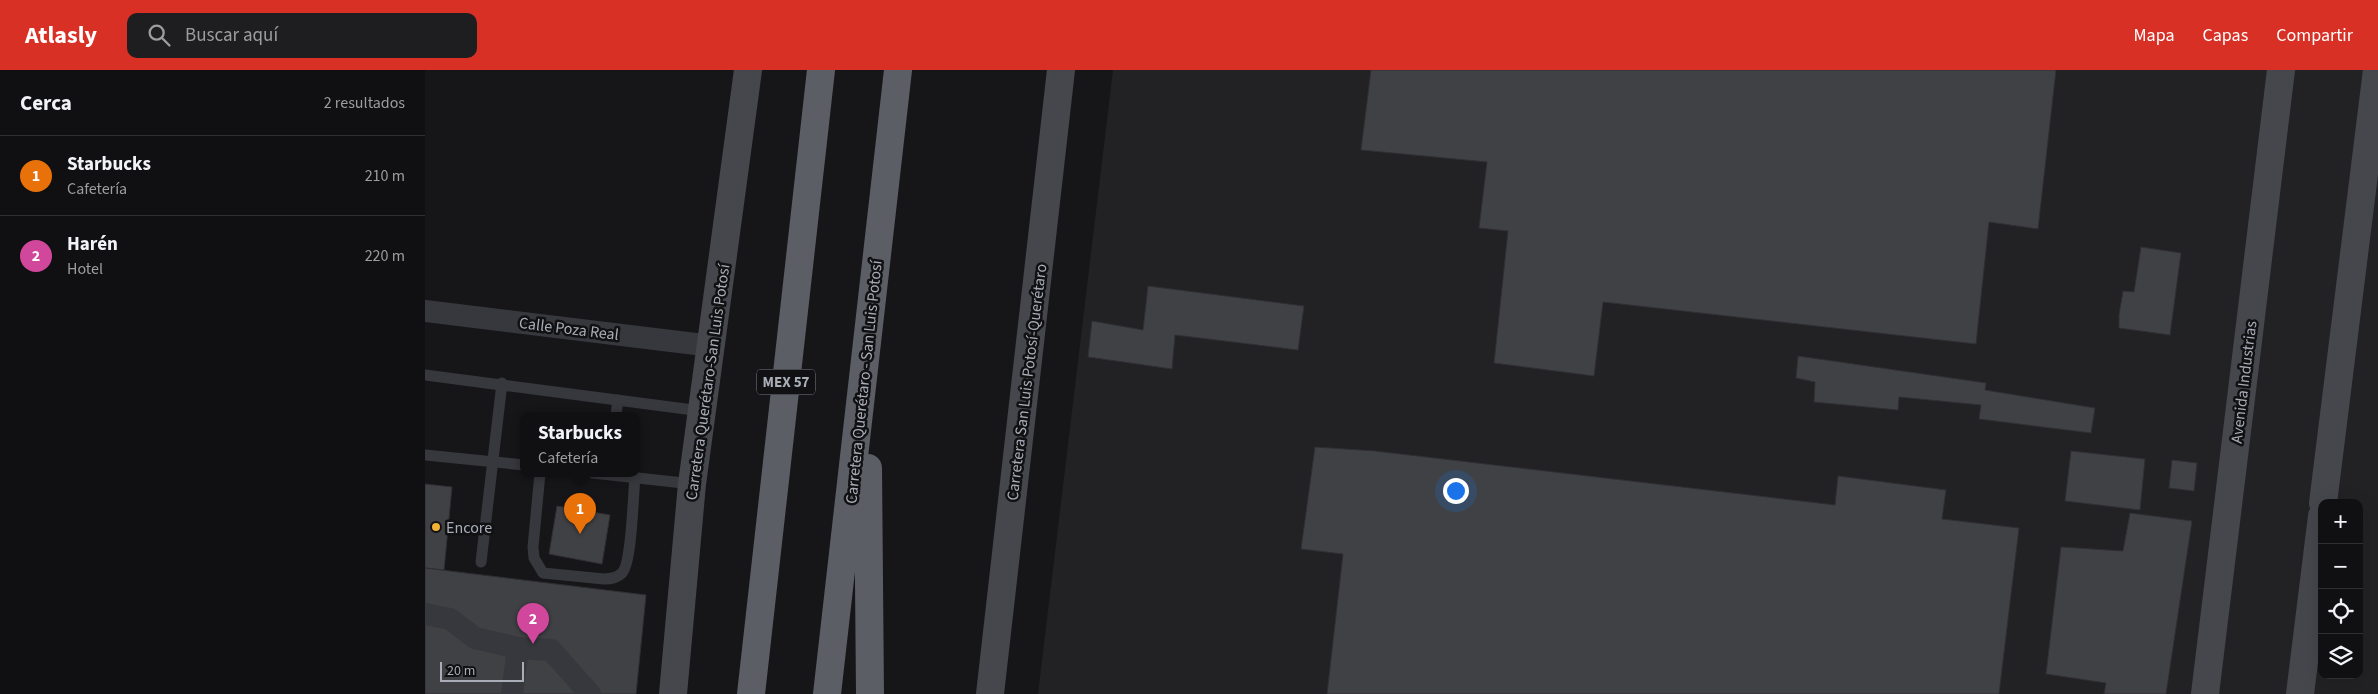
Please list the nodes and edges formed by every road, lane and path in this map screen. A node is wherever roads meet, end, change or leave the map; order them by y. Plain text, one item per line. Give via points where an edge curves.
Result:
1 (749, 70) edge
2 (821, 70) edge
3 (898, 70) edge
4 (1061, 70) edge
5 (2281, 70) edge
6 (2377, 79) edge
7 (2371, 176) edge
8 (425, 311) edge
9 (712, 346) junction
10 (866, 352) junction
11 (425, 375) edge
12 (502, 384) junction
13 (618, 400) junction
14 (701, 411) junction
15 (616, 412) edge
16 (425, 455) edge
17 (493, 461) junction
18 (520, 464) edge
19 (540, 477) edge
20 (628, 477) edge
21 (635, 478) junction
22 (693, 484) junction
23 (2324, 499) edge
24 (2319, 544) edge
25 (481, 562) dead end
26 (425, 614) edge
27 (518, 648) junction
28 (512, 694) edge
29 (590, 694) edge
30 (673, 694) edge
31 (751, 694) edge
32 (827, 694) edge
33 (870, 694) edge
34 (990, 694) edge
35 (2205, 694) edge
36 (2300, 694) edge

1 - 9 main road, Carretera Querétaro-San Luis Potosí
2 - 31 highway, MEX 57
3 - 10 highway, Carretera Querétaro - San Luis Potosí
4 - 34 main road, Carretera San Luis Potosí-Querétaro
5 - 35 main road, Avenida Industrias
6 - 7 main road
7 - 23 main road
8 - 9 street, Calle Poza Real
9 - 14 main road, Carretera Querétaro-San Luis Potosí
10 - 32 highway, Carretera Querétaro - San Luis Potosí
10 - 33 highway
11 - 12 lane
12 - 13 lane
12 - 17 lane
13 - 14 lane
13 - 15 lane
14 - 22 main road, Carretera Querétaro-San Luis Potosí
16 - 17 lane
17 - 18 lane
17 - 25 lane
19 - 21 lane via 533,547 536,563 543,573 604,580 623,572 628,559
20 - 21 lane
21 - 22 lane
22 - 30 main road, Carretera Querétaro-San Luis Potosí
24 - 36 main road
26 - 27 street via 449,619 475,638
27 - 28 street
27 - 29 street via 551,650

